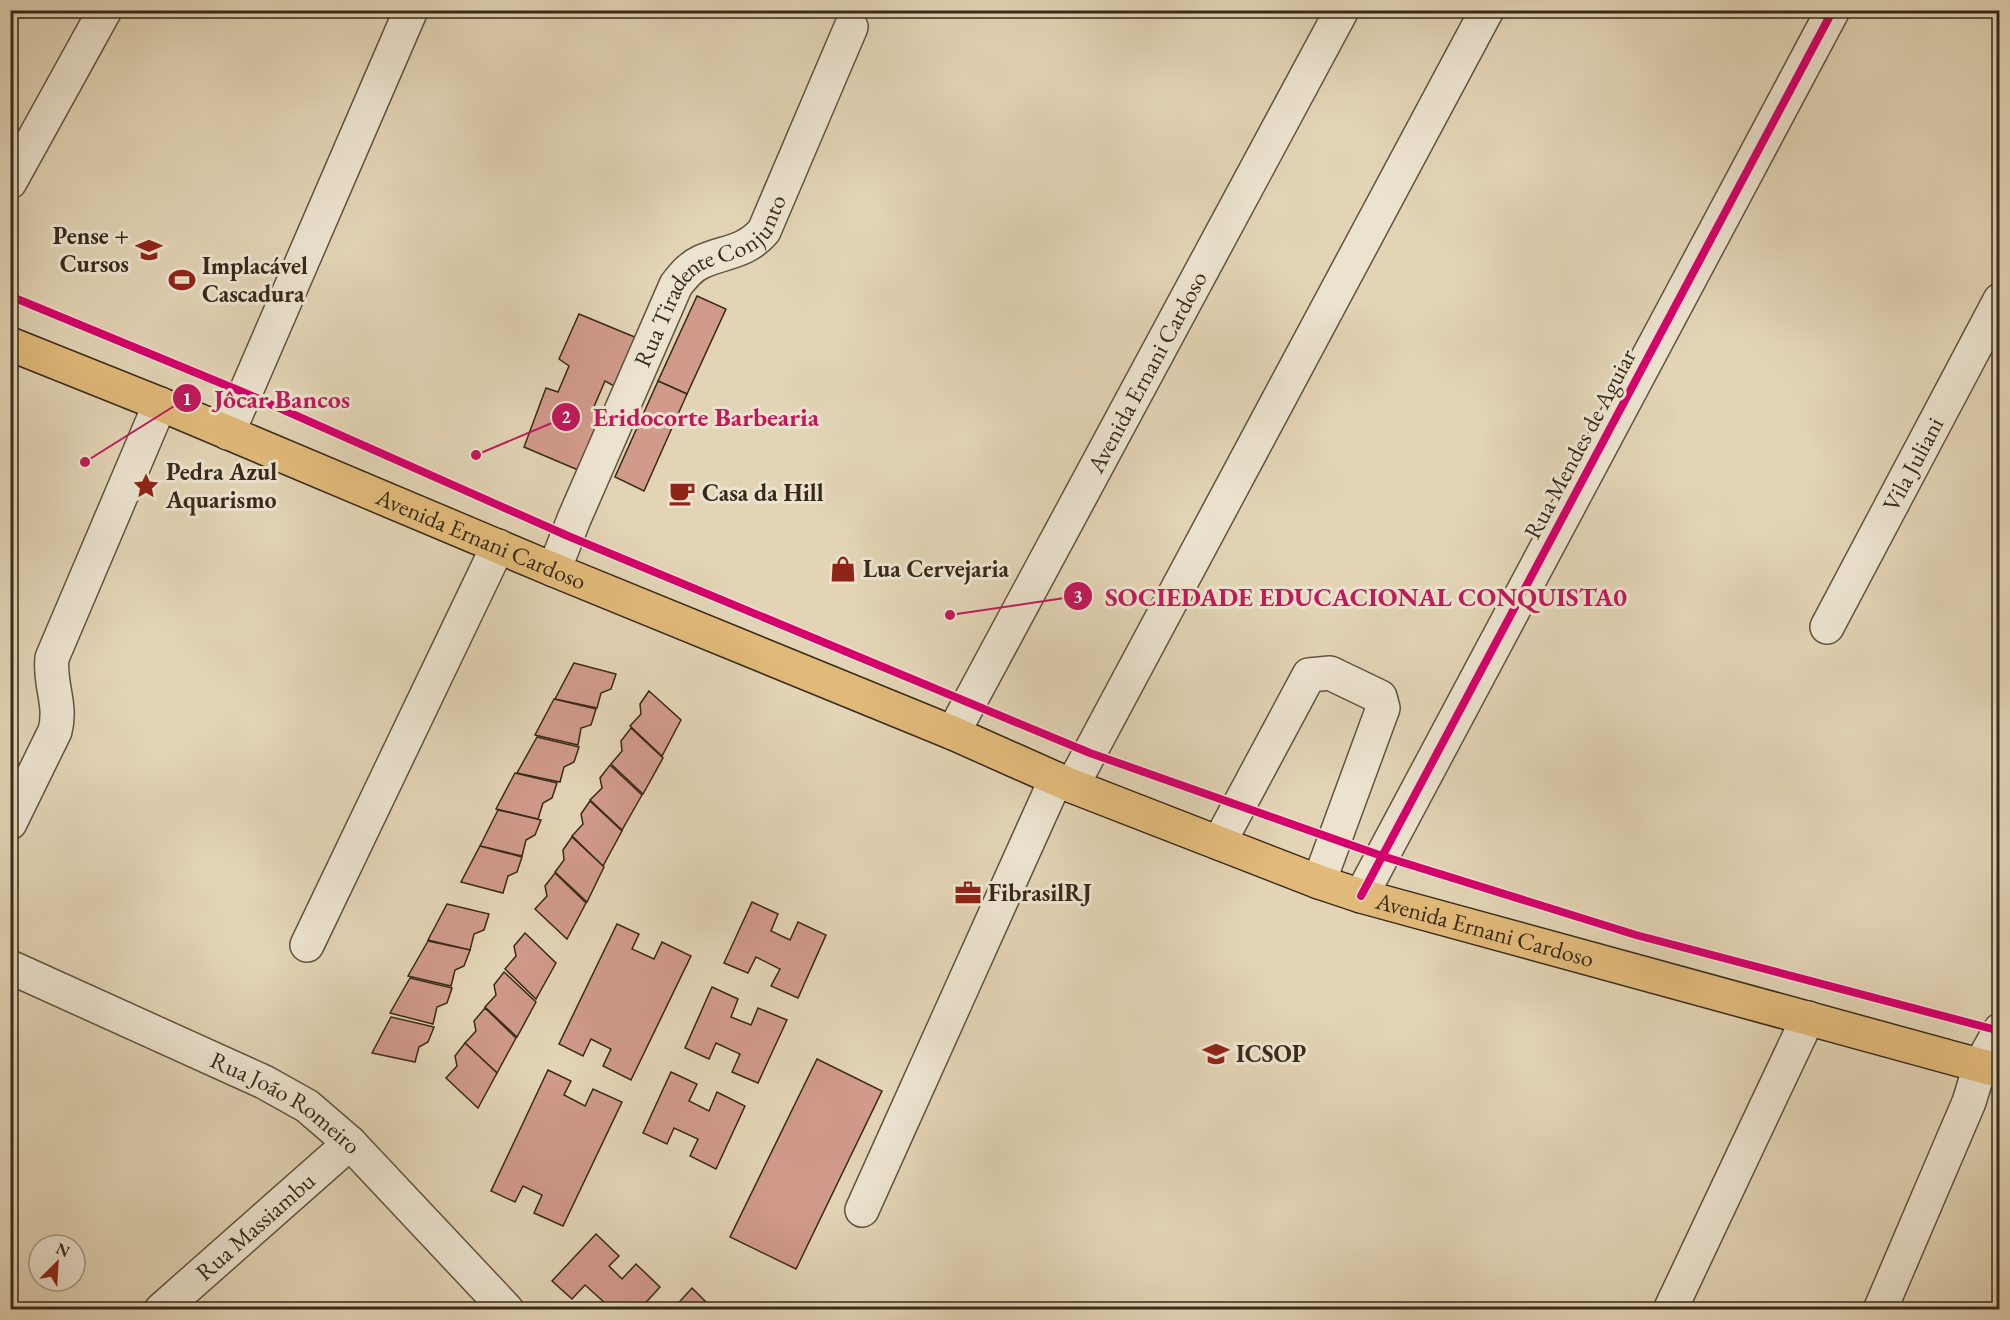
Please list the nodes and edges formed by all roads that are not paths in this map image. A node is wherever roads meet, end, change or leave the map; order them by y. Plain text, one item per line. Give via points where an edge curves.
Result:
1 (105, 10) edge
2 (411, 10) edge
3 (1342, 10) edge
4 (1487, 10) edge
5 (1833, 10) edge
6 (851, 27) dead end
7 (10, 182) edge
8 (2000, 300) edge
9 (10, 344) edge
10 (160, 404) junction
11 (228, 433) junction
12 (498, 546) junction
13 (554, 570) junction
14 (1827, 627) dead end
15 (953, 733) junction
16 (1064, 783) junction
17 (10, 823) edge
18 (1219, 843) junction
19 (1319, 882) junction
20 (1361, 896) junction
21 (307, 945) dead end
22 (10, 967) edge
23 (1808, 1018) junction
24 (2000, 1030) edge
25 (1990, 1068) edge
26 (350, 1143) junction
27 (862, 1210) dead end
28 (161, 1310) edge
29 (507, 1310) edge
30 (1670, 1310) edge
31 (1880, 1310) edge

1 - 7 street
2 - 11 street
3 - 15 street, Avenida Ernani Cardoso
4 - 16 street
5 - 20 street, Rua Mendes de Aguiar
6 - 13 street, Rua Tiradente Conjunto via 764,231 745,248 700,262 676,285
8 - 14 street, Vila Juliani
9 - 10 main road, Avenida Ernani Cardoso
10 - 11 main road, Avenida Ernani Cardoso
10 - 17 street via 52,658 51,680 58,704 55,731
11 - 12 main road, Avenida Ernani Cardoso
12 - 13 main road, Avenida Ernani Cardoso
12 - 21 street
13 - 15 main road, Avenida Ernani Cardoso
15 - 16 main road, Avenida Ernani Cardoso
16 - 18 main road, Avenida Ernani Cardoso
16 - 27 street
18 - 19 main road, Avenida Ernani Cardoso
18 - 19 street via 1309,675 1330,674 1380,697 1383,708
19 - 20 main road, Avenida Ernani Cardoso
20 - 23 main road, Avenida Ernani Cardoso
22 - 26 street, Rua João Romeiro via 264,1083 307,1106
23 - 25 main road, Avenida Ernani Cardoso
23 - 30 street
24 - 25 street
25 - 31 street via 1969,1102
26 - 28 street, Rua Massiambu
26 - 29 street, Rua João Romeiro

